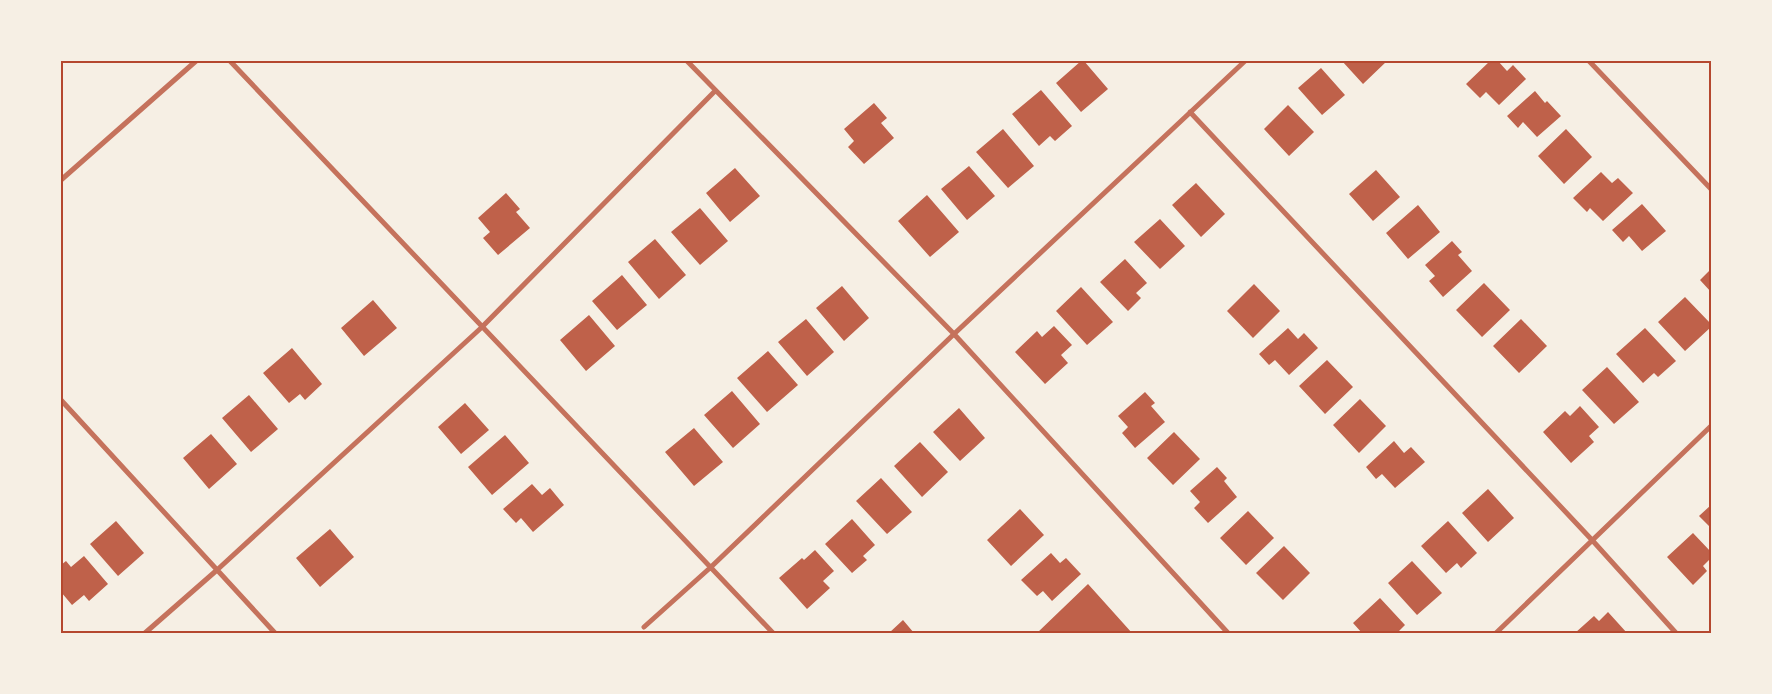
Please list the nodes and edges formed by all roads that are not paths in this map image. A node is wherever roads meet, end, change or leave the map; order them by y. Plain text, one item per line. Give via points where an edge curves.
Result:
1 (196, 61) edge
2 (230, 61) edge
3 (687, 61) edge
4 (1245, 61) edge
5 (1590, 61) edge
6 (715, 91) junction
7 (1190, 112) junction
8 (61, 180) edge
9 (1711, 189) edge
10 (481, 328) junction
11 (954, 334) junction
12 (61, 400) edge
13 (1711, 426) edge
14 (1592, 540) junction
15 (711, 567) junction
16 (217, 570) junction
17 (644, 627) dead end
18 (145, 633) edge
19 (275, 633) edge
20 (773, 633) edge
21 (1228, 633) edge
22 (1496, 633) edge
23 (1676, 633) edge

1 - 8 street
2 - 10 street
3 - 6 street
4 - 7 street
5 - 9 street
6 - 10 street
6 - 11 street
7 - 11 street
7 - 14 street
10 - 15 street
10 - 16 street
11 - 15 street
11 - 21 street
12 - 16 street
13 - 14 street
14 - 22 street
14 - 23 street
15 - 17 street
15 - 20 street
16 - 18 street
16 - 19 street

